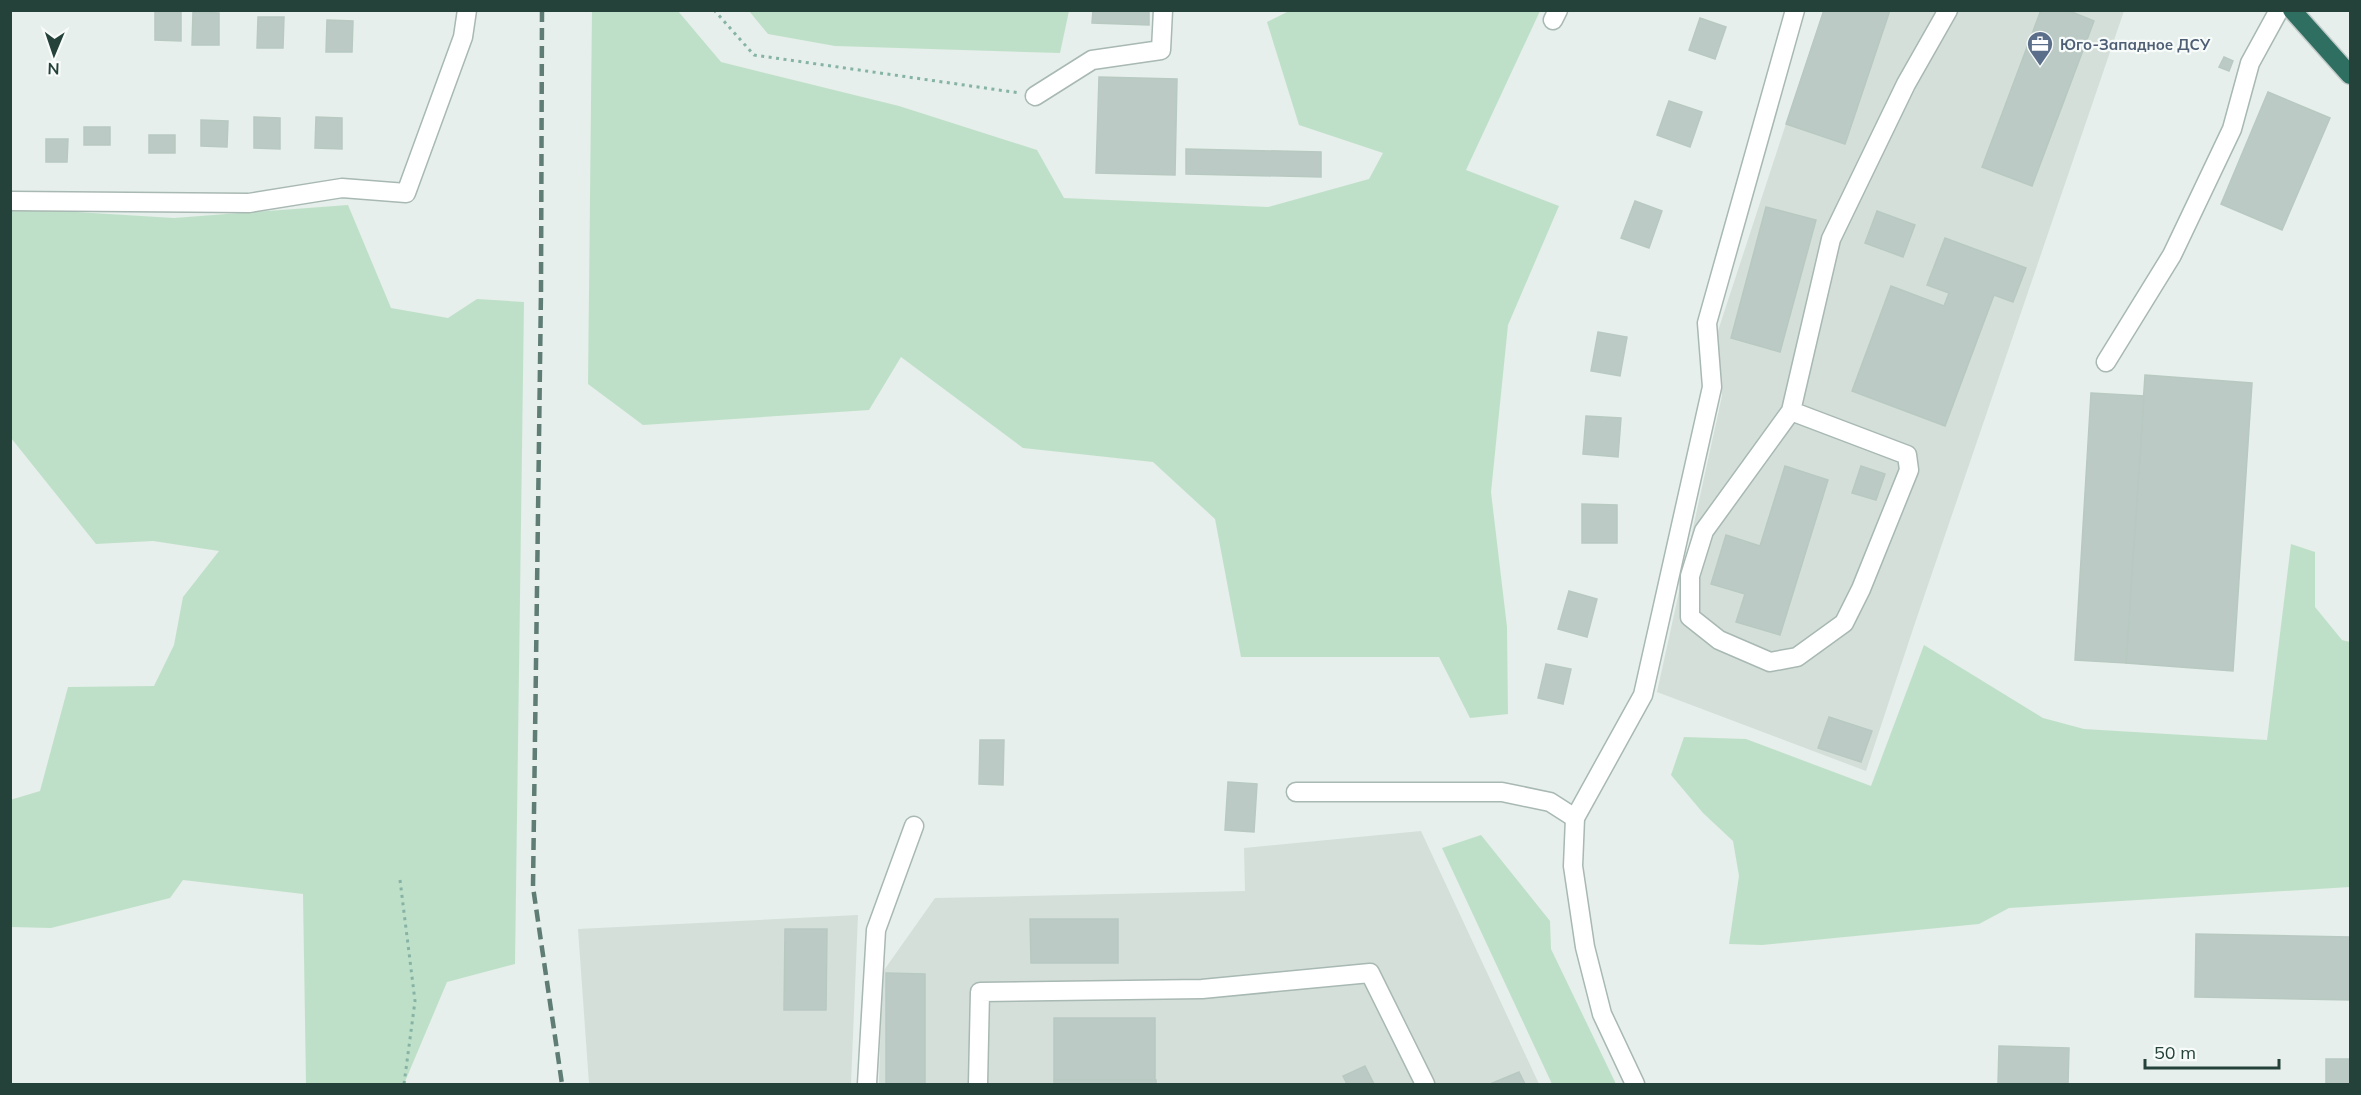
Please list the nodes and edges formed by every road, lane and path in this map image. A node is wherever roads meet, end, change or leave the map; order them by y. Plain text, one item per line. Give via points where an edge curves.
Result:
1 (467, 10) edge
2 (714, 10) edge
3 (1163, 10) edge
4 (1795, 10) edge
5 (1948, 10) edge
6 (2280, 10) edge
7 (2292, 10) edge
8 (2350, 75) edge
9 (1035, 96) joint
10 (10, 201) edge
11 (2106, 362) dead end
12 (1791, 411) junction
13 (1296, 792) dead end
14 (1575, 818) junction
15 (914, 826) dead end
16 (400, 880) dead end
17 (404, 1084) edge
18 (867, 1084) edge
19 (978, 1084) edge
20 (1425, 1084) edge
21 (1635, 1084) edge

1 - 10 street via 463,37 406,193 342,188 249,203
2 - 9 path via 754,55
3 - 9 street via 1161,50 1092,60
4 - 14 street via 1707,324 1712,387 1643,695
5 - 12 street via 1906,84 1831,239
6 - 11 street via 2250,63 2232,129 2172,255
7 - 8 highway
12 - 12 street via 1907,455 1909,470 1844,623 1797,657 1770,662 1719,640 1690,617 1690,576 1704,531
13 - 14 street via 1502,792 1550,802
14 - 21 street via 1574,866 1585,947 1602,1014
15 - 18 street via 876,930
16 - 17 path via 415,1001
19 - 20 street via 980,992 1202,989 1370,973

